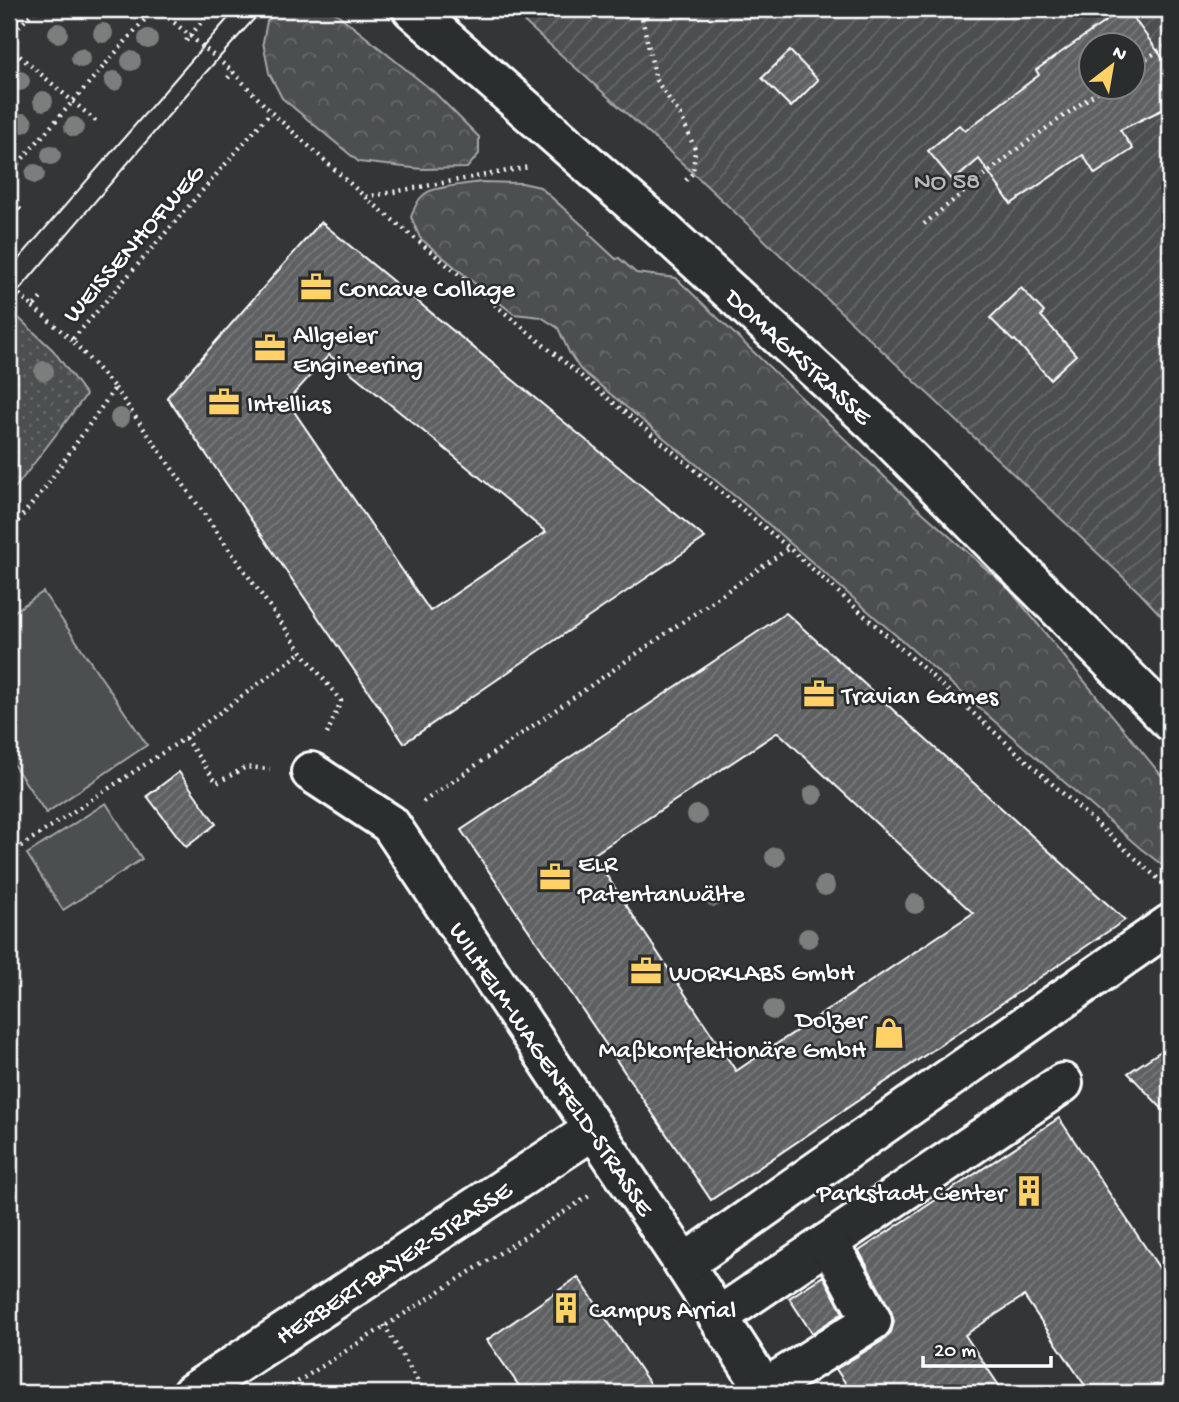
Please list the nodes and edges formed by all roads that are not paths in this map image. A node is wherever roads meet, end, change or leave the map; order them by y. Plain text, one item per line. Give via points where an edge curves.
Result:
1 (412, 9) edge
2 (1170, 721) edge
3 (311, 772) road end
4 (1170, 924) edge
5 (1063, 1083) dead end
6 (593, 1130) junction
7 (827, 1243) junction
8 (684, 1264) junction
9 (718, 1317) junction
10 (766, 1391) edge
11 (192, 1393) edge

1 - 2 street, DOMAGKSTRASSE via 876,425
3 - 6 street, WILHELM-WAGENFELD-STRASSE via 390,824
4 - 8 street
5 - 7 street
6 - 8 street, WILHELM-WAGENFELD-STRASSE
6 - 11 street, HERBERT-BAYER-STRASSE
7 - 9 street
7 - 10 street via 872,1321
8 - 9 street, WILHELM-WAGENFELD-STRASSE
9 - 10 street, WILHELM-WAGENFELD-STRASSE

